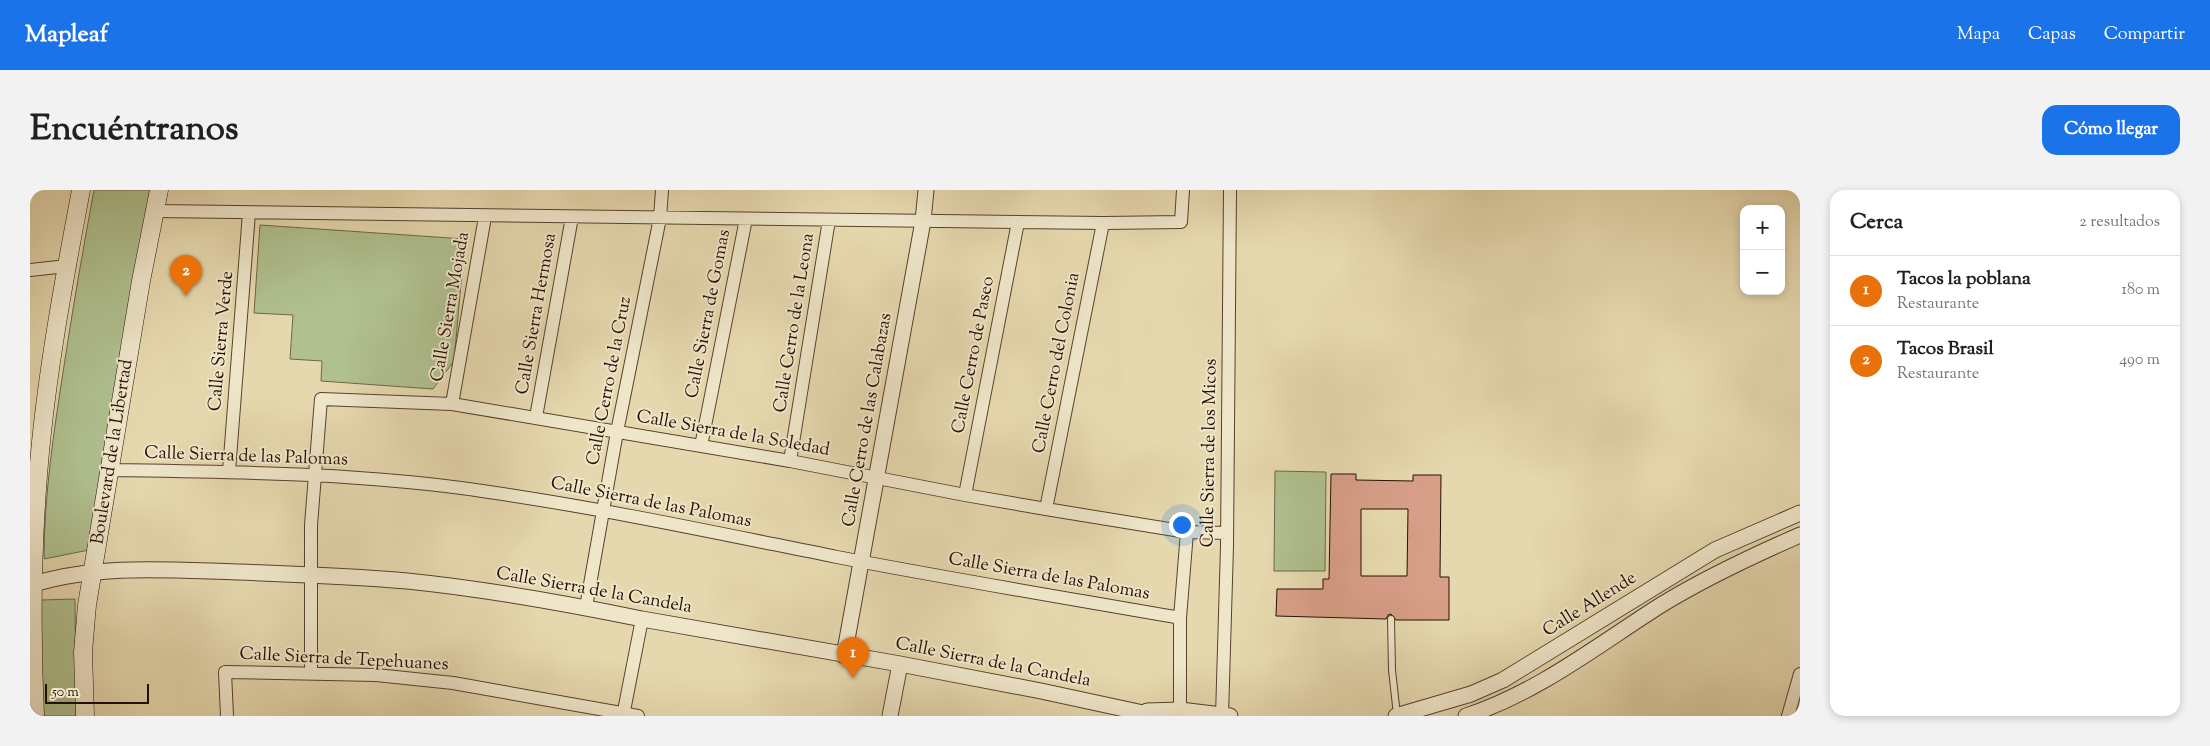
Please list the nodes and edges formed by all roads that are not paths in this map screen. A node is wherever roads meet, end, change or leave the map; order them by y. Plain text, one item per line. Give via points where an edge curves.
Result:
1 (81, 190) edge
2 (158, 190) edge
3 (662, 190) edge
4 (926, 190) edge
5 (1183, 190) edge
6 (1230, 190) edge
7 (155, 211) junction
8 (250, 213) junction
9 (485, 217) junction
10 (572, 217) junction
11 (660, 218) junction
12 (746, 219) junction
13 (829, 220) junction
14 (923, 221) junction
15 (1018, 222) junction
16 (1103, 223) junction
17 (67, 266) junction
18 (30, 270) edge
19 (452, 404) junction
20 (536, 417) junction
21 (617, 432) junction
22 (701, 446) junction
23 (790, 461) junction
24 (35, 463) edge
25 (109, 470) junction
26 (229, 471) junction
27 (314, 476) junction
28 (876, 477) junction
29 (965, 495) junction
30 (1046, 509) junction
31 (604, 511) junction
32 (1800, 513) edge
33 (1187, 532) junction
34 (1226, 533) junction
35 (1800, 535) edge
36 (862, 561) junction
37 (94, 571) junction
38 (310, 575) junction
39 (32, 584) edge
40 (586, 607) junction
41 (1180, 618) junction
42 (642, 619) junction
43 (1391, 620) dead end
44 (844, 656) junction
45 (900, 664) junction
46 (311, 672) junction
47 (1800, 674) edge
48 (1180, 713) edge
49 (1150, 714) edge
50 (623, 715) edge
51 (35, 716) edge
52 (85, 716) edge
53 (227, 716) edge
54 (638, 716) edge
55 (890, 716) edge
56 (1225, 716) edge
57 (1396, 716) edge
58 (1466, 716) edge
59 (1788, 716) edge

1 - 17 main road
2 - 7 main road, Boulevard de la Libertad
3 - 11 street, Calle Cerro de la Cruz
4 - 14 street, Calle Cerro de las Calabazas
5 - 16 street via 1181,222
6 - 34 street, Calle Sierra de los Micos
7 - 8 street
7 - 25 main road, Boulevard de la Libertad
8 - 9 street
8 - 26 street, Calle Sierra Verde
9 - 10 street
9 - 19 street, Calle Sierra Mojada
10 - 11 street
10 - 20 street, Calle Sierra Hermosa
11 - 12 street
11 - 21 street, Calle Cerro de la Cruz
12 - 13 street
12 - 22 street, Calle Sierra de Gomas
13 - 14 street
13 - 23 street, Calle Cerro de la Leona
14 - 15 street
14 - 28 street, Calle Cerro de las Calabazas
15 - 16 street
15 - 29 street, Calle Cerro de Paseo
16 - 30 street, Calle Cerro del Colonia
17 - 18 street
17 - 24 main road
19 - 20 street, Calle Sierra de la Soledad
19 - 27 street, Calle Sierra de la Soledad via 321,399
20 - 21 street, Calle Sierra de la Soledad
21 - 22 street, Calle Sierra de la Soledad
21 - 31 street, Calle Cerro de la Cruz
22 - 23 street, Calle Sierra de la Soledad
23 - 28 street, Calle Sierra de la Soledad
24 - 39 main road
25 - 26 street, Calle Sierra de las Palomas
25 - 37 main road, Boulevard de la Libertad
26 - 27 street, Calle Sierra de las Palomas
27 - 31 street, Calle Sierra de las Palomas via 488,491
27 - 38 street
28 - 29 street, Calle Sierra de la Soledad
28 - 36 street, Calle Cerro de las Calabazas
29 - 30 street, Calle Sierra de la Soledad
30 - 33 street, Calle Sierra de la Soledad
31 - 36 street, Calle Sierra de las Palomas
31 - 40 street, Calle Cerro de la Cruz
32 - 57 street, Calle Allende via 1715,550 1503,680 1471,694
33 - 34 street, Calle Sierra de la Soledad
33 - 41 street
34 - 56 street, Calle Sierra de los Micos
35 - 58 street via 1718,573 1661,605 1550,676 1510,698
36 - 41 street, Calle Sierra de las Palomas
36 - 44 street, Calle Cerro de las Calabazas
37 - 38 street, Calle Sierra de la Candela
37 - 39 street, Calle Sierra de la Candela
37 - 52 main road, Boulevard de la Libertad via 84,630
38 - 40 street, Calle Sierra de la Candela via 426,584
38 - 46 street
39 - 51 main road
40 - 42 street, Calle Sierra de la Candela
41 - 48 street
42 - 44 street, Calle Sierra de la Candela
42 - 50 street
43 - 57 lane
44 - 45 street, Calle Sierra de la Candela
45 - 49 street, Calle Sierra de la Candela
45 - 55 street
46 - 50 street, Calle Sierra de Tepehuanes via 453,682
46 - 53 street, Calle Sierra de Tepehuanes via 225,672
47 - 59 street
48 - 49 street, Calle Sierra de la Candela
48 - 56 street
50 - 54 street, Calle Sierra de Tepehuanes

